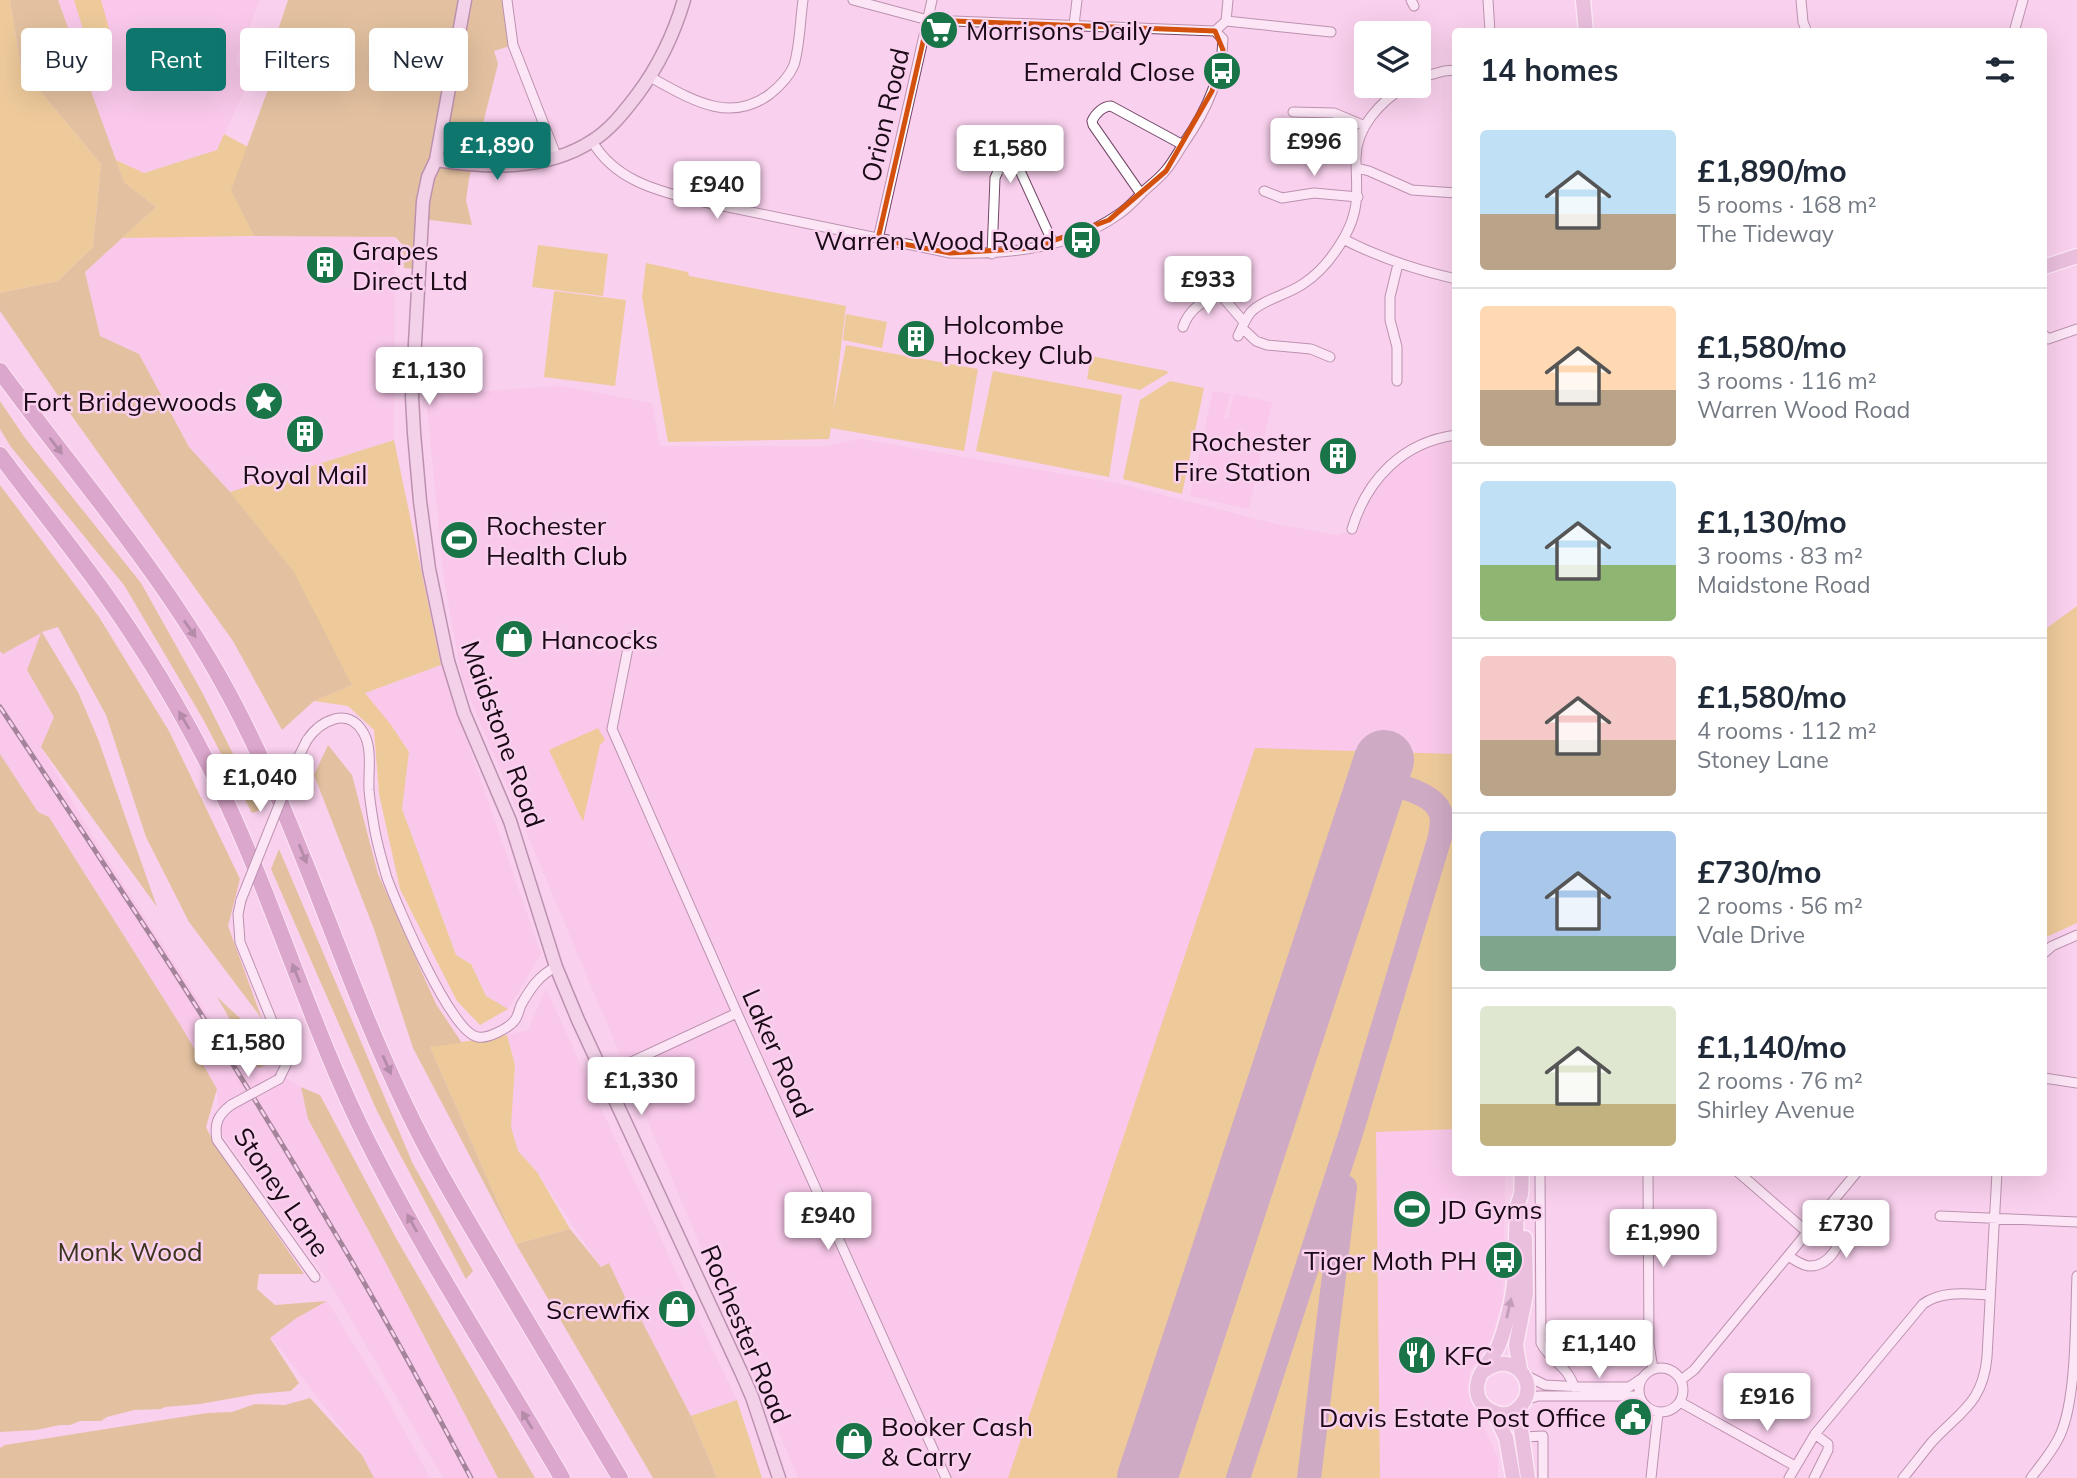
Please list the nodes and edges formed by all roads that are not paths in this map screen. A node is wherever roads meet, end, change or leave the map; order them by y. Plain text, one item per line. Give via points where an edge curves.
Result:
1 (465, 0) edge
2 (507, 0) edge
3 (684, 0) edge
4 (803, 0) edge
5 (853, 0) edge
6 (932, 0) edge
7 (1077, 0) edge
8 (1228, 0) edge
9 (1488, 0) edge
10 (1583, 0) edge
11 (1801, 0) edge
12 (2023, 0) edge
13 (928, 20) junction
14 (1226, 21) junction
15 (1074, 25) junction
16 (1490, 28) edge
17 (1586, 28) edge
18 (1805, 28) edge
19 (2015, 28) edge
20 (1215, 31) junction
21 (1331, 32) dead end
22 (1452, 70) edge
23 (1431, 75) edge
24 (650, 78) junction
25 (1388, 98) edge
26 (1293, 112) dead end
27 (1365, 126) junction
28 (592, 141) junction
29 (1183, 145) junction
30 (557, 158) junction
31 (436, 160) junction
32 (1357, 168) junction
33 (1264, 191) dead end
34 (1452, 193) edge
35 (1142, 194) junction
36 (1357, 197) junction
37 (878, 239) junction
38 (1343, 239) junction
39 (1053, 243) junction
40 (992, 254) junction
41 (2077, 256) edge
42 (1398, 264) junction
43 (2047, 266) edge
44 (1219, 273) dead end
45 (1452, 278) edge
46 (1220, 294) junction
47 (1183, 327) dead end
48 (1241, 329) junction
49 (2077, 329) edge
50 (2047, 338) edge
51 (1330, 357) dead end
52 (0, 372) edge
53 (1397, 381) dead end
54 (1452, 436) edge
55 (0, 455) edge
56 (1352, 529) dead end
57 (630, 638) dead end
58 (2077, 934) edge
59 (2047, 950) edge
60 (556, 967) junction
61 (737, 1013) junction
62 (603, 1075) junction
63 (2047, 1078) edge
64 (2077, 1083) edge
65 (1522, 1176) edge
66 (1540, 1176) edge
67 (1648, 1176) edge
68 (1743, 1176) edge
69 (1854, 1176) edge
70 (1997, 1176) edge
71 (1520, 1196) junction
72 (666, 1210) joint
73 (1826, 1210) junction
74 (1940, 1216) dead end
75 (1994, 1217) junction
76 (2077, 1222) edge
77 (1807, 1232) junction
78 (1788, 1256) junction
79 (2077, 1276) edge
80 (315, 1277) dead end
81 (1990, 1295) junction
82 (1653, 1369) junction
83 (1484, 1371) junction
84 (1522, 1372) junction
85 (1641, 1379) junction
86 (1681, 1380) junction
87 (1569, 1387) junction
88 (1639, 1395) junction
89 (1680, 1402) junction
90 (1521, 1404) junction
91 (1658, 1412) junction
92 (1493, 1413) junction
93 (1815, 1434) junction
94 (1522, 1437) junction
95 (1795, 1466) junction
96 (562, 1478) edge
97 (621, 1478) edge
98 (779, 1478) edge
99 (946, 1478) edge
100 (1513, 1478) edge
101 (1528, 1478) edge
102 (1543, 1478) edge
103 (1651, 1478) edge
104 (1789, 1478) edge
105 (1814, 1478) edge
106 (1903, 1478) edge
107 (2031, 1478) edge

1 - 31 main road, Maidstone Road
2 - 30 street via 513,45
3 - 24 main road
4 - 24 street via 793,66 786,79 763,99 727,110
5 - 13 street
6 - 13 street, Orion Road
7 - 15 street
8 - 14 street
9 - 16 street
10 - 17 main road
11 - 18 street
12 - 19 street
13 - 15 street
13 - 37 street, Orion Road
14 - 20 street
14 - 21 street
15 - 20 street
20 - 29 street via 1223,39 1219,68 1200,120
22 - 23 street
24 - 28 main road via 626,110
25 - 27 street
26 - 27 street via 1334,113
27 - 32 street via 1357,145
28 - 30 main road
28 - 37 street via 616,168 656,190
29 - 35 street via 1166,171
29 - 35 street via 1111,106 1094,116 1093,125
30 - 31 main road via 512,165
31 - 60 main road, Maidstone Road via 423,201 412,397 428,557 440,628 461,705 510,821
32 - 34 street via 1412,190
32 - 36 street
33 - 36 street via 1282,198 1314,193
35 - 39 street via 1120,214
36 - 38 street
37 - 40 street via 950,253
38 - 42 street
38 - 48 street via 1324,266 1303,284 1251,312
39 - 40 street
39 - 40 street via 1016,163 999,169 995,178
41 - 43 main road
42 - 45 street
42 - 53 street via 1390,297
44 - 46 street
46 - 47 street via 1197,306
46 - 48 street
48 - 51 street via 1267,345 1311,349
49 - 50 street
52 -> 97 highway via 158,583 219,676 277,790 406,1108
54 - 56 street via 1416,447 1386,468 1364,498
96 -> 55 highway via 367,1140 240,833 195,739 103,592
57 - 61 street, Laker Road via 612,729
58 - 59 street
60 - 62 main road, Maidstone Road
60 - 80 street, Stoney Lane, bridge via 535,984 516,1019 493,1035 480,1038 468,1032 425,965 388,879 374,825 364,733 346,719 336,718 316,728 298,760 238,914 240,942 286,1065 279,1079 232,1105 216,1120 217,1140
61 - 62 street
61 - 99 street, Laker Road
62 - 72 main road, Maidstone Road
63 - 64 street
65 - 71 main road
66 - 87 street via 1541,1341 1561,1365
67 - 82 street
68 - 77 street
69 - 73 street
70 - 75 street
83 -> 71 main road via 1499,1343 1511,1301
71 - 84 main road via 1527,1284 1517,1342
72 - 98 main road, Rochester Road via 752,1397
73 - 77 street
73 - 78 street via 1842,1229 1838,1247 1825,1261 1810,1266
74 - 75 street
75 - 76 street
75 - 81 street
77 - 78 street
78 - 86 street
79 - 107 street via 2067,1413 2053,1448
81 - 93 street via 1943,1295 1923,1304
81 - 106 street via 1983,1381 1973,1402
82 - 85 street
82 - 86 street via 1669,1369
83 - 84 main road via 1503,1363
83 - 92 main road via 1478,1395
84 - 87 street via 1545,1385
84 - 90 main road via 1528,1389
85 - 87 street via 1629,1387
85 - 88 street
86 - 89 street
88 - 90 street via 1538,1396
88 - 91 street via 1646,1407
89 - 91 street
89 - 95 street
90 - 92 main road via 1508,1413
90 - 94 main road
91 - 103 street
92 - 100 main road via 1506,1438
93 - 95 street
93 - 105 street via 1828,1444 1828,1450
94 - 101 main road
94 - 102 street via 1543,1436
95 - 104 street

